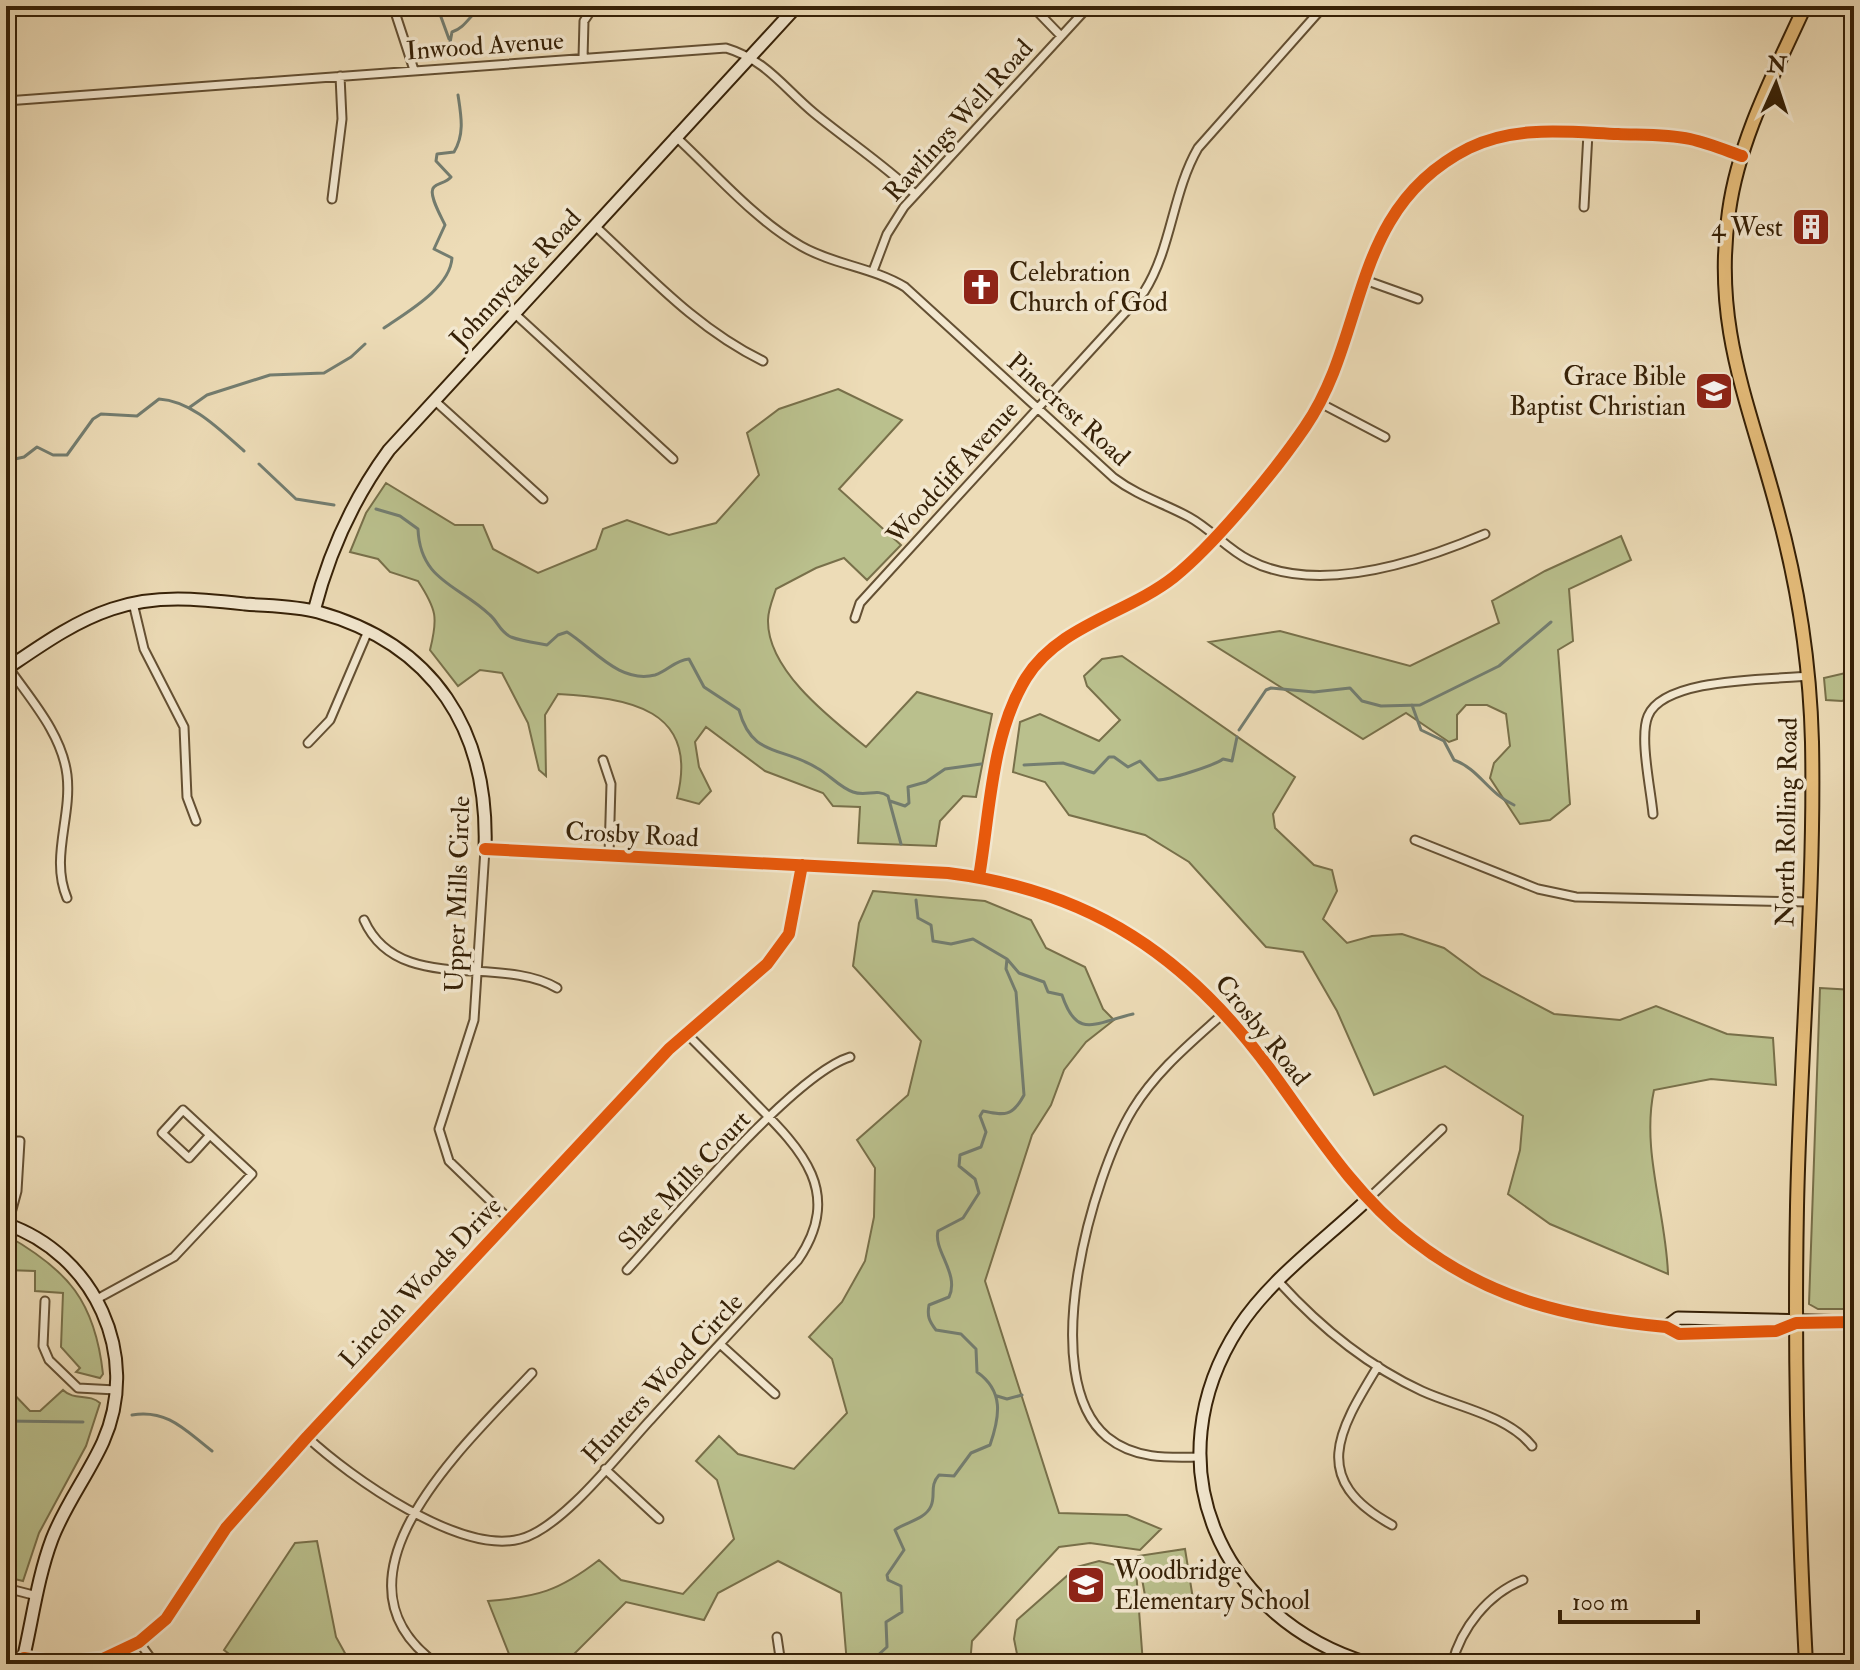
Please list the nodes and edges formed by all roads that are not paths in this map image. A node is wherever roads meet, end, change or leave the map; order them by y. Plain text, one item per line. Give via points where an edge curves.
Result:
1 (22, 6) edge
2 (28, 6) edge
3 (393, 6) edge
4 (594, 6) edge
5 (797, 6) edge
6 (1032, 6) edge
7 (1089, 6) edge
8 (1324, 6) edge
9 (1805, 6) edge
10 (1061, 36) junction
11 (751, 55) junction
12 (583, 58) junction
13 (414, 70) junction
14 (340, 76) junction
15 (6, 101) edge
16 (1588, 133) junction
17 (675, 136) junction
18 (1742, 156) junction
19 (915, 194) junction
20 (332, 199) dead end
21 (1584, 207) dead end
22 (594, 225) junction
23 (873, 271) junction
24 (1362, 279) junction
25 (1418, 299) dead end
26 (514, 313) junction
27 (763, 361) dead end
28 (434, 400) junction
29 (1320, 403) junction
30 (1038, 407) junction
31 (1385, 437) dead end
32 (673, 459) dead end
33 (543, 499) dead end
34 (1485, 534) dead end
35 (1215, 536) junction
36 (133, 603) junction
37 (314, 611) junction
38 (855, 618) dead end
39 (368, 631) junction
40 (7, 668) edge
41 (1809, 676) junction
42 (308, 743) dead end
43 (603, 760) dead end
44 (1653, 814) dead end
45 (196, 821) dead end
46 (1415, 840) dead end
47 (485, 849) junction
48 (609, 855) junction
49 (802, 865) junction
50 (979, 877) junction
51 (67, 898) dead end
52 (1808, 902) junction
53 (364, 920) dead end
54 (478, 973) junction
55 (557, 988) dead end
56 (1225, 1012) junction
57 (686, 1033) junction
58 (850, 1057) dead end
59 (770, 1118) junction
60 (1442, 1129) dead end
61 (210, 1135) junction
62 (6, 1141) edge
63 (1368, 1199) junction
64 (509, 1219) junction
65 (7, 1224) edge
66 (627, 1270) dead end
67 (1279, 1282) junction
68 (97, 1299) junction
69 (45, 1301) dead end
70 (1854, 1322) edge
71 (1796, 1323) junction
72 (720, 1344) junction
73 (1378, 1366) junction
74 (532, 1373) dead end
75 (116, 1390) junction
76 (775, 1394) dead end
77 (307, 1437) junction
78 (1532, 1446) dead end
79 (1200, 1457) junction
80 (605, 1469) junction
81 (416, 1511) junction
82 (659, 1519) dead end
83 (1392, 1525) dead end
84 (1523, 1580) dead end
85 (6, 1588) edge
86 (37, 1596) junction
87 (777, 1637) dead end
88 (139, 1642) junction
89 (23, 1661) edge
90 (155, 1664) edge
91 (437, 1664) edge
92 (781, 1664) edge
93 (1370, 1664) edge
94 (1452, 1664) edge
95 (1806, 1664) edge

1 - 2 street
3 - 13 street
4 - 12 street via 584,21
5 - 11 street, Johnnycake Road
6 - 10 street
7 - 10 street, Rawlings Well Road
8 - 30 street, Woodcliff Avenue via 1198,148 1153,278
9 - 18 main road, North Rolling Road
10 - 19 street, Rawlings Well Road
11 - 12 street, Inwood Avenue via 726,48
11 - 17 street, Johnnycake Road
11 - 19 street
12 - 13 street, Inwood Avenue
13 - 14 street, Inwood Avenue
14 - 15 street, Inwood Avenue
14 - 20 street via 342,119
16 - 18 street via 1690,139
16 - 21 street
16 - 24 street via 1521,132 1487,140 1451,159 1395,215
17 - 22 street, Johnnycake Road
17 - 23 street, Pinecrest Road via 784,235 813,252
18 - 41 main road, North Rolling Road via 1726,241 1729,338 1786,542
19 - 23 street, Rawlings Well Road via 893,222
22 - 26 street, Johnnycake Road
22 - 27 street via 707,329
23 - 30 street, Pinecrest Road via 918,297
24 - 25 street
24 - 29 street
26 - 28 street, Johnnycake Road
26 - 32 street
28 - 33 street
28 - 37 street, Johnnycake Road via 389,450 356,499
29 - 31 street
29 - 35 street
30 - 35 street, Pinecrest Road via 1133,492 1189,517
30 - 38 street, Woodcliff Avenue via 860,603
34 - 35 street, Pinecrest Road via 1411,563 1314,574 1262,566
35 - 50 street via 1174,576 1080,629 1028,675 1002,738
36 - 37 street, Upper Mills Circle via 189,598
36 - 40 street, Upper Mills Circle via 70,627
36 - 45 street via 144,649 184,727 187,797
37 - 39 street, Upper Mills Circle
39 - 42 street via 330,720
39 - 47 street, Upper Mills Circle via 425,671 459,717 481,779
40 - 51 street via 64,756 68,792 60,870
41 - 44 street via 1682,689 1661,699 1646,724
41 - 52 main road, North Rolling Road
43 - 48 street via 611,784
46 - 52 street via 1538,889 1576,897
47 - 48 street, Crosby Road
47 - 54 street, Upper Mills Circle
48 - 49 street, Crosby Road
49 - 50 street, Crosby Road
49 - 57 street, Lincoln Woods Drive via 794,917 778,950
50 - 56 street, Crosby Road via 1063,900 1116,924 1173,963
52 - 71 main road, North Rolling Road
53 - 54 street via 377,939 416,963
54 - 55 street via 532,977
54 - 64 street, Upper Mills Circle via 471,1040 439,1129 449,1161
56 - 63 street, Crosby Road
56 - 79 street via 1158,1075 1123,1127 1083,1247 1073,1303 1077,1377 1097,1426 1133,1452
57 - 59 street, Hunters Wood Circle
57 - 64 street, Lincoln Woods Drive
58 - 59 street, Slate Mills Court via 827,1066
59 - 66 street, Slate Mills Court
59 - 72 street, Hunters Wood Circle via 811,1169 818,1199 814,1231 798,1260
60 - 63 street
61 - 61 street via 183,1110 162,1133 189,1158
61 - 68 street via 252,1174 174,1257
62 - 65 street via 20,1141 17,1191
63 - 67 street
63 - 71 street, Crosby Road via 1422,1247 1505,1294 1570,1315 1666,1327 1679,1334 1776,1331
64 - 77 street, Lincoln Woods Drive
65 - 68 street via 61,1255 81,1273
67 - 73 street via 1337,1338
67 - 79 street via 1241,1324 1216,1369 1203,1414
68 - 75 street via 111,1335
69 - 75 street via 43,1346 49,1360 78,1388
70 - 71 street, Crosby Road
71 - 95 main road, North Rolling Road
72 - 76 street
72 - 80 street, Hunters Wood Circle
73 - 78 street via 1422,1391 1514,1429
73 - 83 street via 1341,1430 1338,1453 1355,1497
74 - 81 street via 440,1471
75 - 86 street via 103,1443 52,1539
77 - 81 street, Hunters Wood Circle via 357,1480
77 - 88 street, Lincoln Woods Drive via 226,1528 166,1619
79 - 93 street via 1220,1543 1245,1584 1306,1638
80 - 81 street, Hunters Wood Circle via 546,1527 519,1540 479,1540
80 - 82 street
81 - 91 street via 395,1559 392,1603 412,1643
84 - 94 street via 1503,1590 1476,1617
85 - 86 street
86 - 89 street
87 - 92 street
88 - 89 street, Lincoln Woods Drive via 90,1662
88 - 90 street

